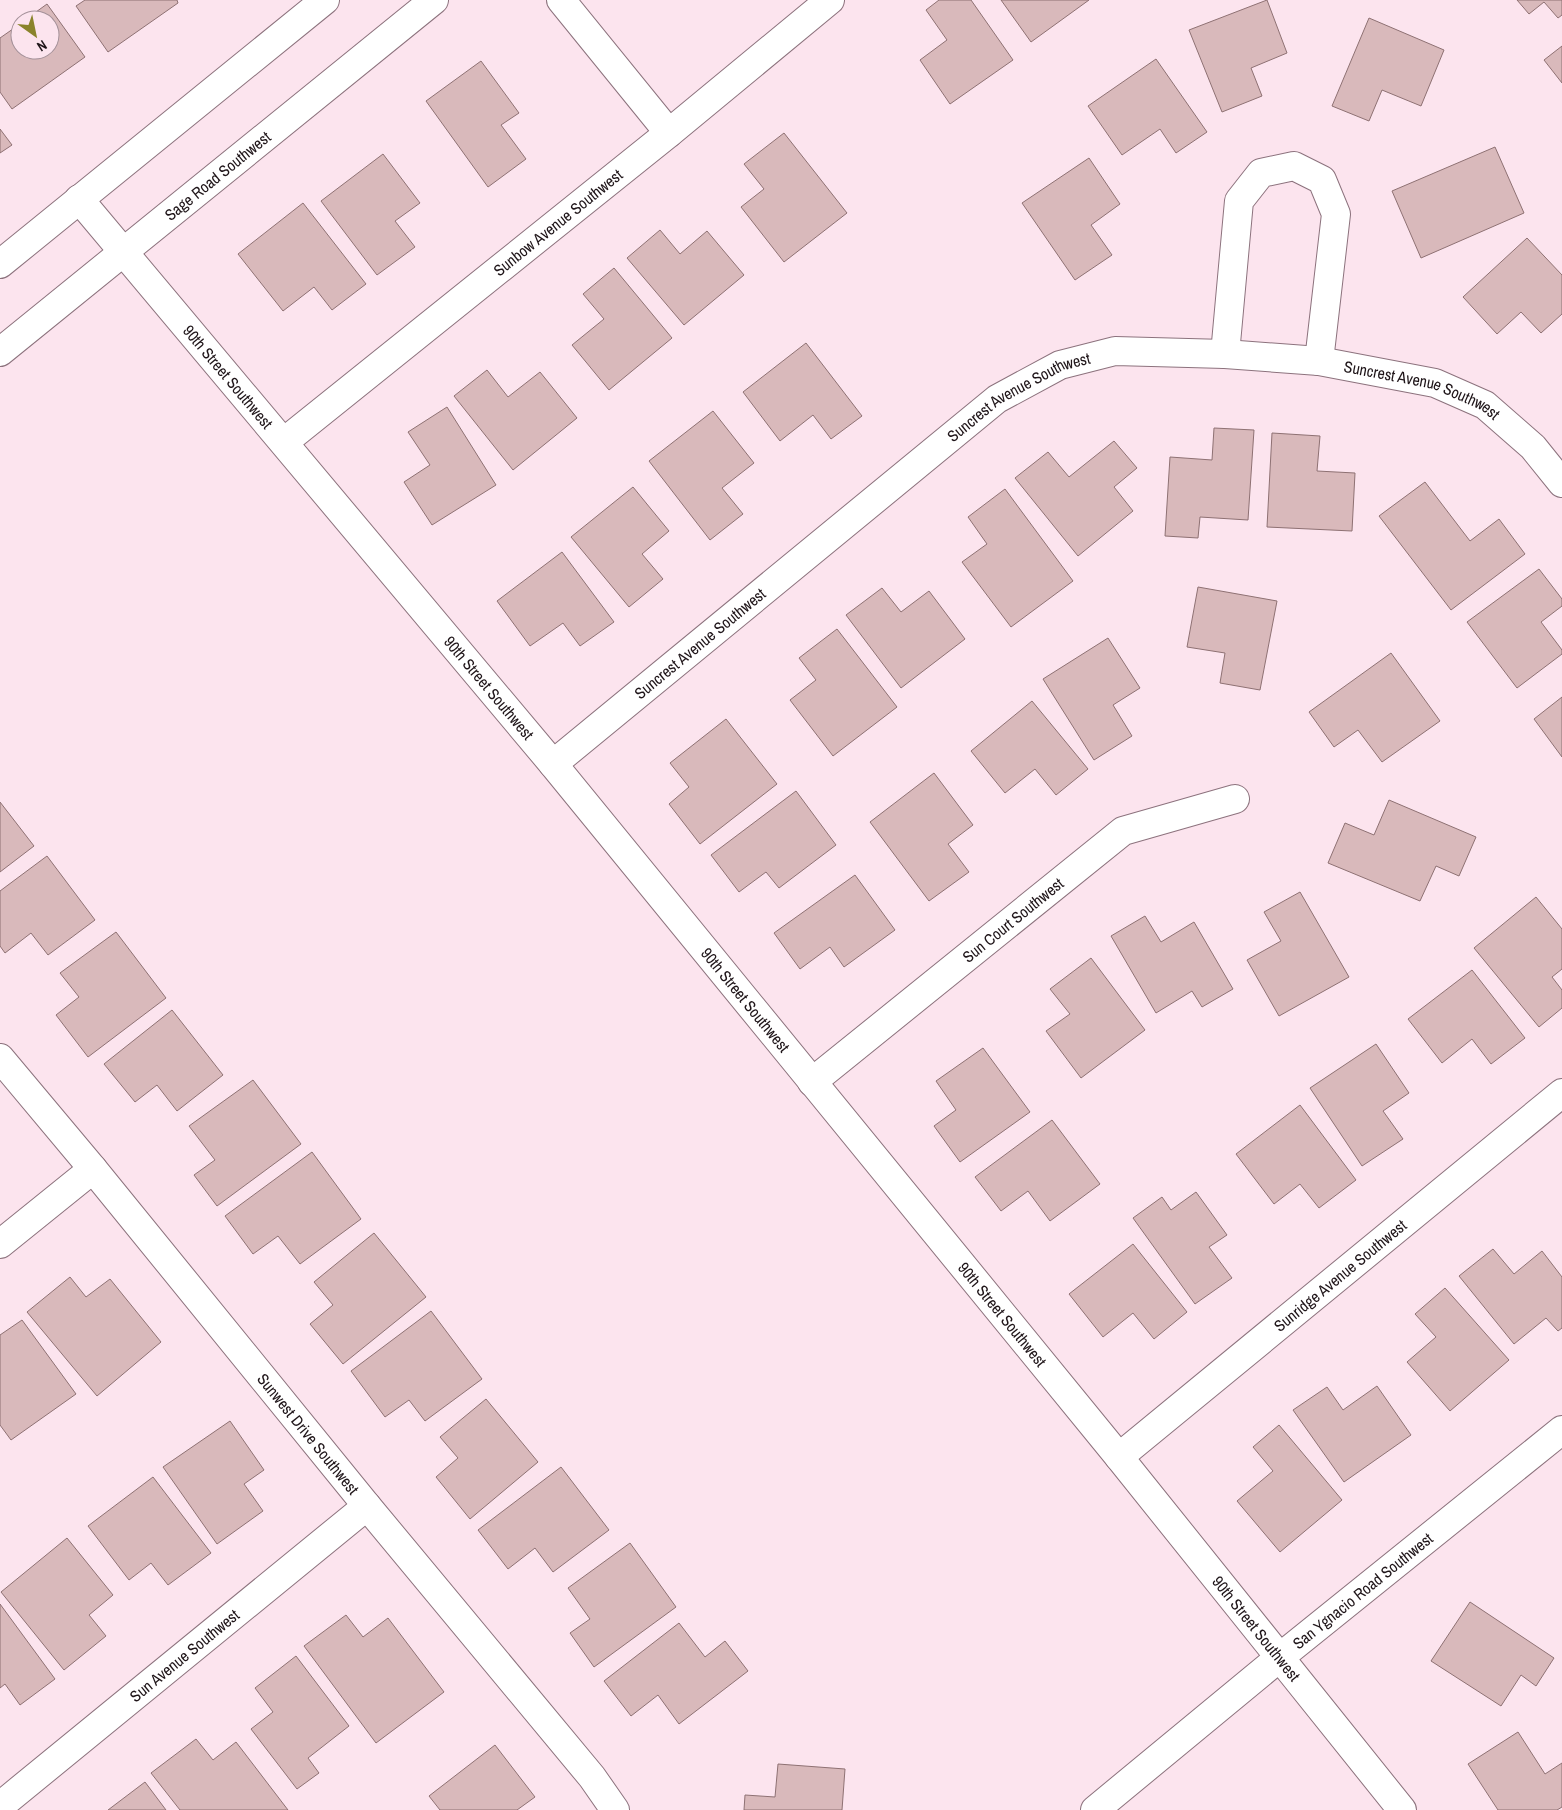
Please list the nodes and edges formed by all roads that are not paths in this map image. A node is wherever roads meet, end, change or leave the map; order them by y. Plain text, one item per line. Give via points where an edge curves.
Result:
1 (325, 0) edge
2 (434, 0) edge
3 (561, 0) edge
4 (830, 0) edge
5 (669, 133) junction
6 (79, 199) junction
7 (123, 253) junction
8 (0, 264) edge
9 (0, 352) edge
10 (1225, 354) junction
11 (1319, 360) junction
12 (284, 442) junction
13 (1562, 483) edge
14 (553, 764) junction
15 (1235, 800) dead end
16 (0, 1058) edge
17 (812, 1082) junction
18 (1562, 1093) edge
19 (93, 1169) junction
20 (0, 1244) edge
21 (1562, 1430) edge
22 (1119, 1457) junction
23 (366, 1506) junction
24 (1280, 1658) junction
25 (0, 1806) edge
26 (615, 1810) edge
27 (1095, 1810) edge
28 (1402, 1810) edge

1 - 6 street
2 - 7 street, Sage Road Southwest
3 - 5 street
4 - 5 street, Sunbow Avenue Southwest
5 - 12 street, Sunbow Avenue Southwest
6 - 7 street, 90th Street Southwest
6 - 8 street
7 - 9 street, Sage Road Southwest
7 - 12 street, 90th Street Southwest
10 - 11 street, Suncrest Avenue Southwest
10 - 11 street via 1239,201 1261,173 1294,166 1322,180 1336,214
10 - 14 street, Suncrest Avenue Southwest via 1114,351 1060,364 997,399
11 - 13 street, Suncrest Avenue Southwest via 1436,383 1485,405 1533,447
12 - 14 street, 90th Street Southwest
14 - 17 street, 90th Street Southwest
15 - 17 street, Sun Court Southwest via 1123,831
16 - 19 street, Sunwest Drive Southwest
17 - 22 street, 90th Street Southwest
18 - 22 street, Sunridge Avenue Southwest
19 - 20 street
19 - 23 street, Sunwest Drive Southwest
21 - 24 street, San Ygnacio Road Southwest
22 - 24 street, 90th Street Southwest
23 - 25 street, Sun Avenue Southwest
23 - 26 street, Sunwest Drive Southwest via 592,1777
24 - 27 street, San Ygnacio Road Southwest
24 - 28 street, 90th Street Southwest

